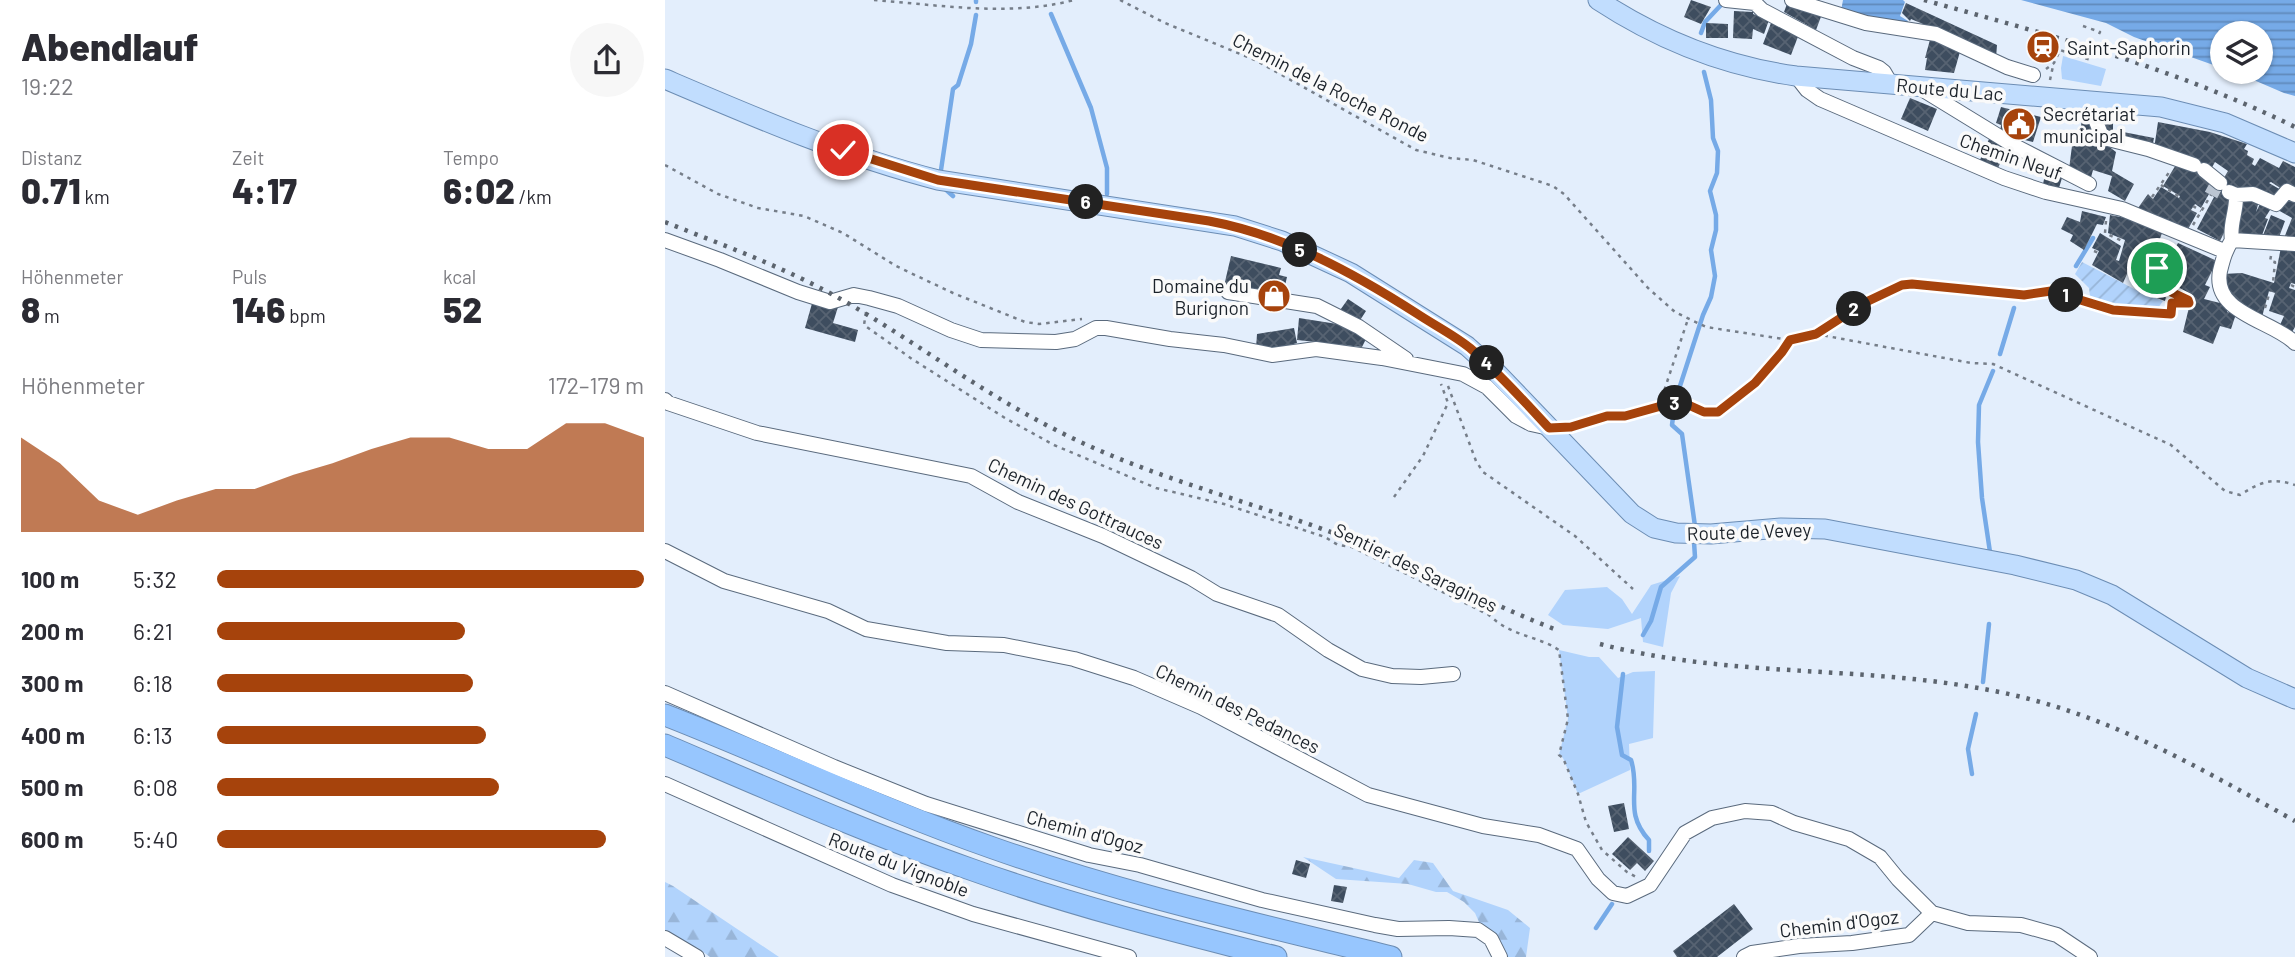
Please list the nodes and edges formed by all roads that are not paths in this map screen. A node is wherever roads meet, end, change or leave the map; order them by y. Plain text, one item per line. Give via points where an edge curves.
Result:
1 (1598, 0) edge
2 (1727, 0) edge
3 (1792, 0) edge
4 (1759, 1) edge
5 (2033, 75) dead end
6 (1796, 76) junction
7 (665, 79) edge
8 (1891, 84) junction
9 (1916, 86) junction
10 (2093, 114) dead end
11 (2295, 153) edge
12 (2089, 184) dead end
13 (2222, 188) junction
14 (2295, 195) edge
15 (665, 240) edge
16 (2295, 244) edge
17 (2228, 246) junction
18 (1227, 292) dead end
19 (2295, 343) edge
20 (1413, 364) junction
21 (665, 400) edge
22 (1549, 428) junction
23 (665, 551) edge
24 (1453, 674) dead end
25 (665, 693) edge
26 (2295, 699) edge
27 (665, 715) edge
28 (665, 745) edge
29 (665, 784) edge
30 (1932, 913) junction
31 (665, 939) edge
32 (697, 957) edge
33 (1129, 957) edge
34 (1276, 957) edge
35 (1391, 957) edge
36 (1500, 957) edge
37 (1744, 957) edge
38 (2089, 957) edge

1 - 6 main road, Route du Lac via 1685,48 1738,65
2 - 4 street
3 - 5 street via 1866,23 1935,34
4 - 8 street via 1762,10 1879,68
6 - 8 main road, Route du Lac
6 - 17 street, Chemin Neuf via 1820,99 1968,164
7 - 22 main road, Route de Vevey via 783,128 911,173 1235,226 1282,242 1362,279 1467,346
8 - 9 main road, Route du Lac
9 - 11 main road, Route du Lac via 2181,111 2225,122
9 - 12 street via 2013,145
10 - 13 street via 2099,131 2108,139 2176,158 2199,168
13 - 14 street via 2276,204 2287,191
13 - 17 street via 2237,210
15 - 20 street via 798,292 830,302 853,295 879,301 981,340 1056,342 1075,340 1096,328 1272,355 1316,349
16 - 17 street, Chemin Neuf
17 - 19 street via 2219,281 2224,294 2240,311
18 - 20 street via 1317,306 1359,327
20 - 22 street via 1436,375 1463,374 1487,387 1516,416
21 - 24 street, Chemin des Gottrauces via 757,433 971,476 1217,594 1279,615 1362,669 1392,676
22 - 26 main road, Route de Vevey via 1632,514 1663,531 1825,529 2077,580 2112,595 2247,678
23 - 30 street, Chemin des Pedances via 724,580 828,611 866,629 947,643 1004,645 1074,659 1134,678 1201,707 1368,795 1539,835 1577,849 1613,893 1627,897 1650,885 1685,833 1711,818 1745,811 1772,813 1849,839 1880,858
25 - 36 street, Chemin d'Ogoz via 834,767 989,824 1089,855 1375,926 1478,930 1491,939
27 - 35 highway via 921,822 1075,876
28 - 34 highway via 969,869 1117,916
29 - 33 street, Route du Vignoble via 892,886 973,914
30 - 37 street, Chemin d'Ogoz via 1909,935 1799,946
30 - 38 street via 1968,923 2021,925 2057,935
31 - 32 street

